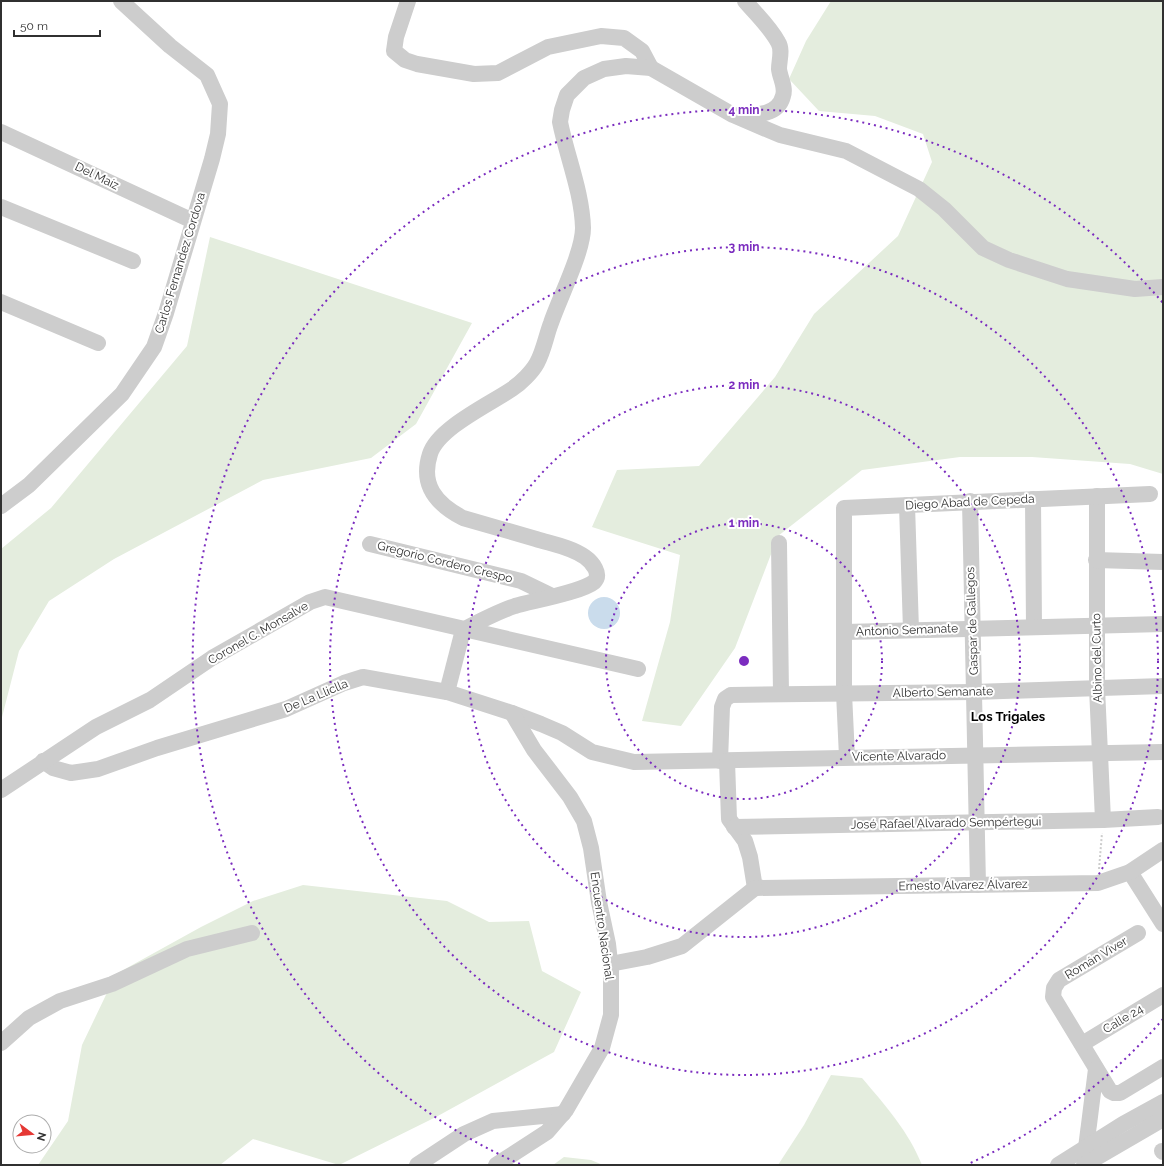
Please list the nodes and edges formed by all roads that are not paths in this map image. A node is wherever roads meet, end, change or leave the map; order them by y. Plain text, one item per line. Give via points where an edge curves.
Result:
1 (121, 1) edge
2 (408, 1) edge
3 (745, 1) edge
4 (651, 68) junction
5 (733, 115) junction
6 (1, 132) edge
7 (1, 207) edge
8 (193, 221) junction
9 (133, 261) dead end
10 (1163, 287) edge
11 (1, 302) edge
12 (98, 344) dead end
13 (1150, 494) dead end
14 (1097, 496) junction
15 (1033, 499) junction
16 (970, 501) junction
17 (907, 505) junction
18 (1, 506) edge
19 (779, 543) dead end
20 (370, 544) dead end
21 (1096, 560) junction
22 (1163, 562) edge
23 (521, 581) junction
24 (552, 596) junction
25 (519, 605) junction
26 (1096, 624) junction
27 (1163, 624) edge
28 (1034, 627) junction
29 (971, 628) junction
30 (463, 630) junction
31 (911, 630) junction
32 (844, 632) junction
33 (638, 669) dead end
34 (1163, 686) edge
35 (1097, 688) junction
36 (447, 692) junction
37 (974, 692) junction
38 (844, 693) junction
39 (781, 694) junction
40 (512, 713) junction
41 (1163, 752) edge
42 (1100, 753) junction
43 (974, 754) junction
44 (847, 757) junction
45 (43, 761) junction
46 (723, 761) junction
47 (634, 762) joint
48 (1, 790) edge
49 (1158, 817) dead end
50 (1103, 820) junction
51 (975, 823) junction
52 (734, 827) junction
53 (1163, 850) edge
54 (1130, 872) junction
55 (978, 885) junction
56 (755, 888) junction
57 (1163, 924) edge
58 (252, 933) dead end
59 (1138, 933) dead end
60 (610, 964) junction
61 (1163, 995) edge
62 (1, 1043) edge
63 (1082, 1044) junction
64 (1163, 1067) edge
65 (1096, 1069) junction
66 (1163, 1102) edge
67 (563, 1114) junction
68 (1163, 1119) edge
69 (1090, 1159) edge
70 (417, 1165) edge
71 (496, 1165) edge
72 (1058, 1165) edge

1 - 8 street, Carlos Fernandez Cordova via 170,46 207,75 220,104 218,134
2 - 4 street via 394,51 405,60 417,64 474,74 498,73 548,47 601,36 624,38 642,51
3 - 5 street via 779,43 779,71 783,82 783,97 774,110 762,115
4 - 5 street
4 - 24 street via 626,66 604,69 584,78 567,95 560,122 581,206 583,230 578,252 545,344 537,363 514,388 447,430 430,452 426,474 431,491 449,511 463,518 566,548 585,557 597,571 593,583
5 - 10 street via 780,135 846,151 919,189 944,209 983,248 1009,260 1067,279 1135,289
6 - 8 street, Del Maíz
7 - 9 street
8 - 18 street, Carlos Fernandez Cordova via 154,346 122,394 29,485
11 - 12 street
13 - 14 street, Diego Abad de Cepeda
14 - 15 street, Diego Abad de Cepeda
14 - 21 street, Albino del Curto
15 - 16 street, Diego Abad de Cepeda
15 - 28 street
16 - 17 street, Diego Abad de Cepeda
16 - 29 street, Gaspar de Gallegos
17 - 31 street
17 - 32 street, Diego Abad de Cepeda via 844,508
19 - 39 street
20 - 23 street, Gregorio Cordero Crespo
21 - 22 street
21 - 26 street, Albino del Curto
23 - 24 street, Gregorio Cordero Crespo
23 - 25 street, Gregorio Cordero Crespo via 525,592
24 - 25 street
25 - 30 street via 496,613
26 - 27 street, Antonio Semanate
26 - 28 street, Antonio Semanate
26 - 35 street, Albino del Curto
28 - 29 street, Antonio Semanate
29 - 31 street, Antonio Semanate
29 - 37 street, Gaspar de Gallegos
30 - 33 street, Coronel C. Monsalve
30 - 36 street
30 - 45 street, Coronel C. Monsalve via 325,598 310,602 212,658 150,700 96,726
31 - 32 street, Antonio Semanate
32 - 38 street
34 - 35 street, Alberto Semanate
35 - 37 street, Alberto Semanate
35 - 42 street, Albino del Curto
36 - 40 street, De La Lliclla
36 - 45 street, De La Lliclla via 363,678 344,683 286,709 157,748 98,769 71,773 53,768
37 - 38 street, Alberto Semanate
37 - 43 street, Gaspar de Gallegos
38 - 39 street, Alberto Semanate
38 - 44 street
39 - 46 street, Alberto Semanate via 731,695 725,699 722,707
40 - 47 street, De La Lliclla via 562,733 592,752
40 - 60 street, Encuentro Nacional via 534,750 570,797 584,821 592,848
41 - 42 street, Vicente Alvarado
42 - 43 street, Vicente Alvarado
42 - 50 street, Albino del Curto
43 - 44 street, Vicente Alvarado
43 - 51 street, Gaspar de Gallegos
44 - 46 street, Vicente Alvarado
45 - 48 street, Coronel C. Monsalve
46 - 47 street, Vicente Alvarado
46 - 52 street via 729,819
49 - 50 street, José Rafael Alvarado Sempértegui
50 - 51 street, José Rafael Alvarado Sempértegui
51 - 52 street, José Rafael Alvarado Sempértegui
51 - 55 street, Gaspar de Gallegos
52 - 56 street via 745,841
53 - 54 street, Ernesto Álvarez Álvarez
54 - 55 street, Ernesto Álvarez Álvarez via 1098,883
54 - 57 street
55 - 56 street, Ernesto Álvarez Álvarez
56 - 60 street via 682,946 647,957
58 - 62 street via 187,949 112,984 60,1001 29,1018
59 - 63 street, Román Viver via 1059,980 1054,988 1053,996
60 - 67 street, Encuentro Nacional via 611,1015 602,1048
61 - 63 street, Calle 24
63 - 65 street, Román Viver
64 - 65 street, Román Viver via 1120,1093 1114,1094
65 - 69 street
66 - 69 street
67 - 70 street via 493,1121 464,1134
67 - 71 street, Encuentro Nacional via 547,1132
68 - 69 street
69 - 72 street

